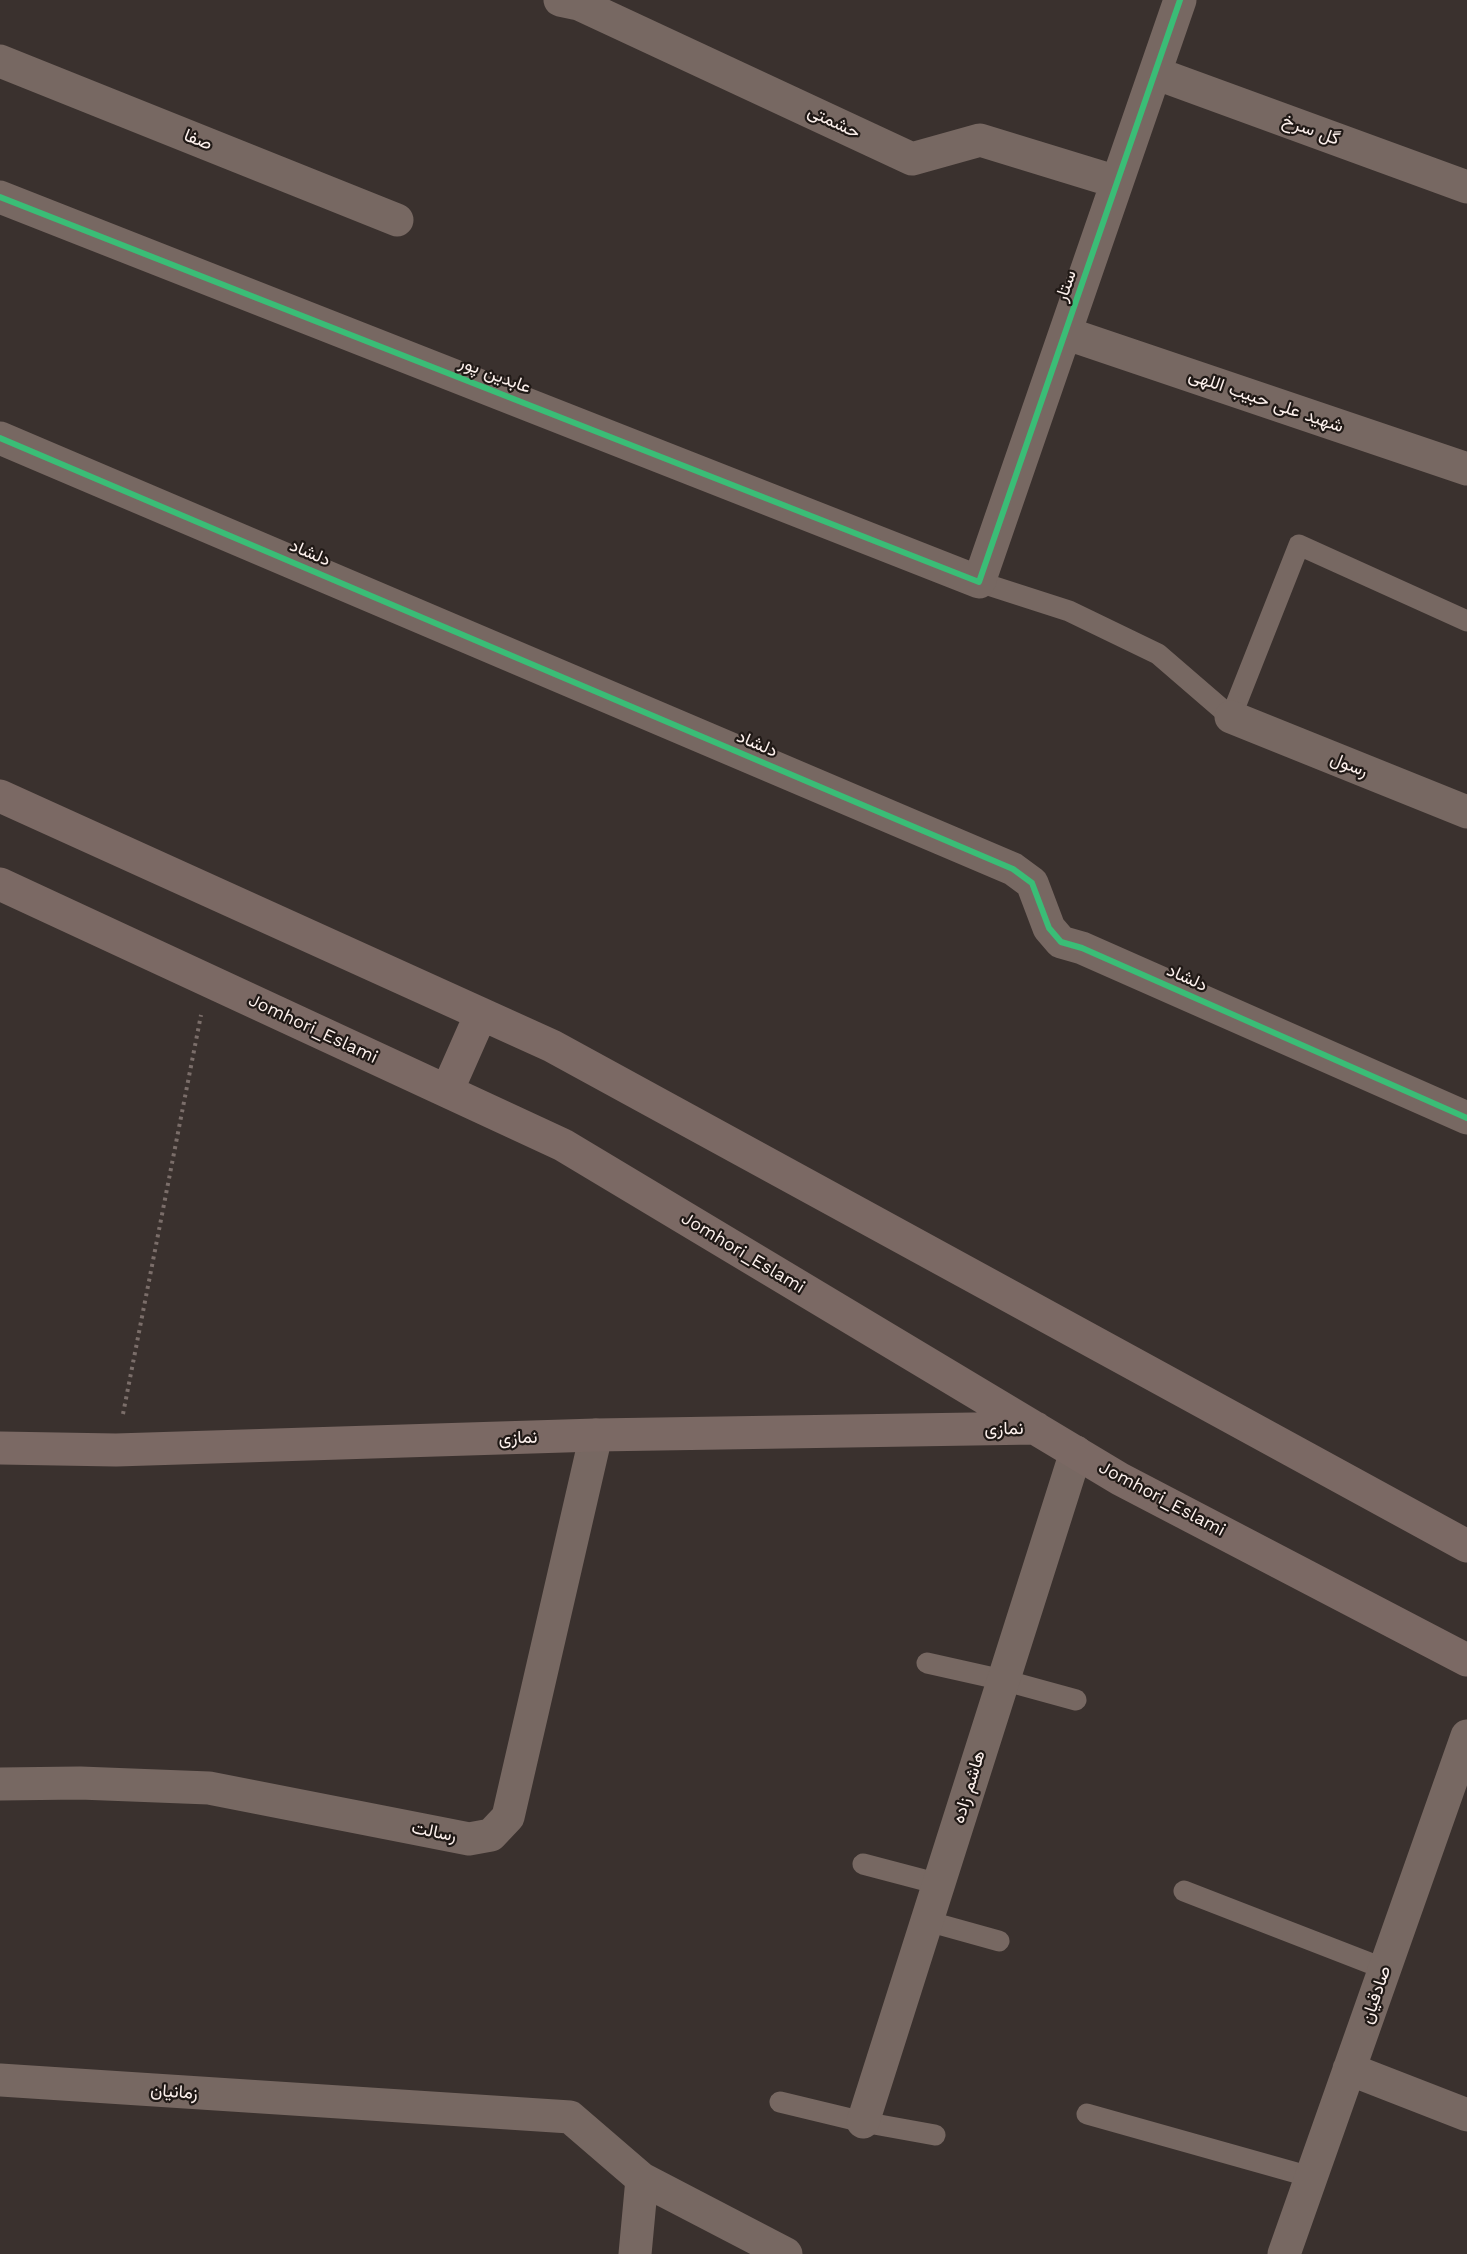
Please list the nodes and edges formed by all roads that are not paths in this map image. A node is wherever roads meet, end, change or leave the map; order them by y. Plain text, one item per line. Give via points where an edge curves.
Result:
1 (1180, 0) edge
2 (573, 1) edge
3 (0, 61) edge
4 (1155, 74) junction
5 (1117, 182) junction
6 (1467, 187) edge
7 (0, 197) edge
8 (397, 220) dead end
9 (1065, 333) junction
10 (0, 438) edge
11 (1467, 469) edge
12 (979, 582) junction
13 (1467, 621) edge
14 (1232, 717) junction
15 (0, 796) edge
16 (1467, 812) edge
17 (0, 884) edge
18 (481, 1014) junction
19 (447, 1091) junction
20 (1467, 1118) edge
21 (1036, 1428) junction
22 (596, 1435) junction
23 (0, 1448) edge
24 (1076, 1452) junction
25 (1467, 1546) edge
26 (1467, 1660) edge
27 (927, 1663) dead end
28 (1003, 1680) junction
29 (1076, 1700) dead end
30 (1467, 1736) edge
31 (0, 1784) edge
32 (863, 1864) dead end
33 (939, 1884) junction
34 (1184, 1891) dead end
35 (927, 1921) junction
36 (999, 1941) dead end
37 (1385, 1968) junction
38 (1349, 2069) junction
39 (0, 2080) edge
40 (780, 2102) dead end
41 (1087, 2114) dead end
42 (1467, 2115) edge
43 (863, 2122) junction
44 (935, 2135) dead end
45 (1311, 2178) junction
46 (642, 2179) junction
47 (635, 2254) edge
48 (786, 2254) edge
49 (1284, 2254) edge

1 - 4 street, ستار
2 - 5 street, حشمتی via 912,159 980,140
3 - 8 street, صفا
4 - 5 street, ستار
4 - 6 street, گل سرخ
5 - 9 street, ستار
7 - 12 street, عابدین پور
9 - 11 street, شهید علی حبیب اللهی
9 - 12 street, ستار
10 - 20 street, دلشاد via 1014,869 1032,883 1049,928 1061,942
12 - 14 lane via 1069,611 1158,654
13 - 14 lane via 1299,545
14 - 16 street, رسول
15 - 18 main road
17 - 19 main road, Jomhori_Eslami
18 - 19 main road
18 - 25 main road via 552,1046
19 - 21 main road, Jomhori_Eslami via 563,1145
21 - 22 main road, نمازی
21 - 24 main road, Jomhori_Eslami
22 - 23 main road, نمازی via 116,1450
22 - 31 street, رسالت via 508,1816 491,1835 469,1839 209,1788
24 - 26 main road, Jomhori_Eslami via 1120,1479
24 - 28 street, هاشم زاده
27 - 28 lane
28 - 29 lane
28 - 33 street, هاشم زاده
30 - 37 street, صادقیان
32 - 33 lane
33 - 35 street, هاشم زاده
34 - 37 lane
35 - 36 lane
35 - 43 street, هاشم زاده
37 - 38 street, صادقیان
38 - 42 street
38 - 45 street, صادقیان
39 - 46 street, زمانیان via 570,2117
40 - 43 lane
41 - 45 lane
43 - 44 lane
45 - 49 street, صادقیان
46 - 47 street
46 - 48 street, زمانیان

